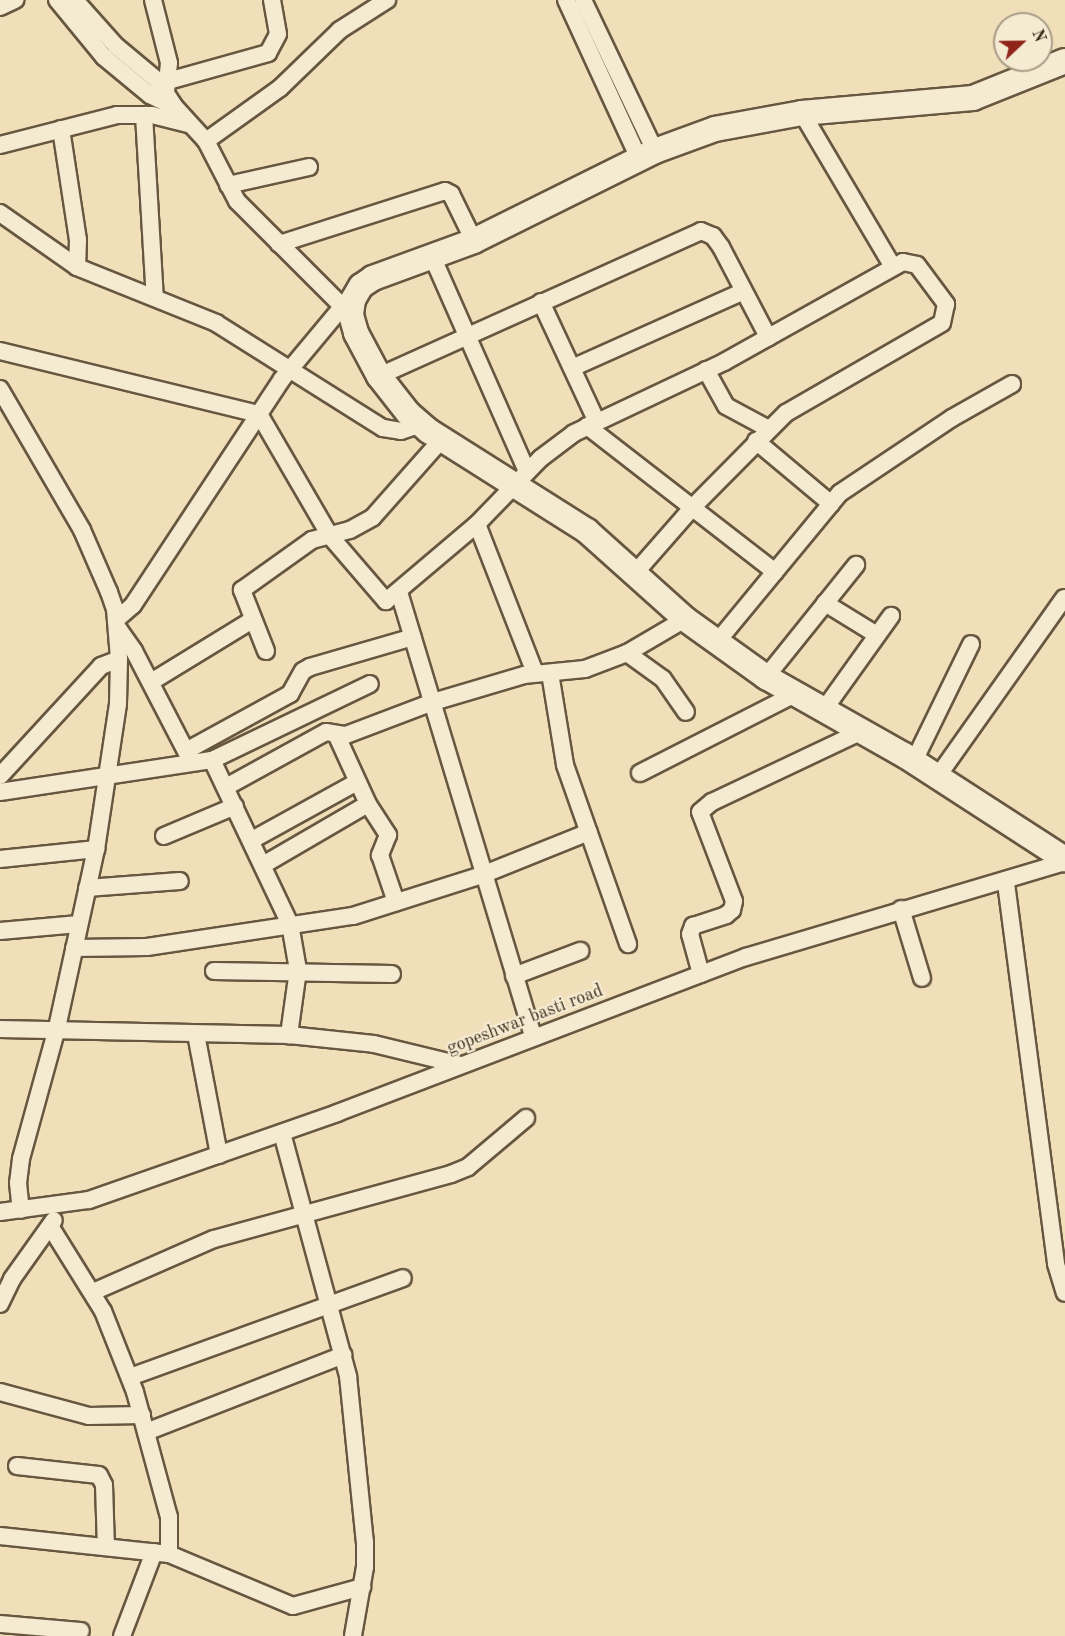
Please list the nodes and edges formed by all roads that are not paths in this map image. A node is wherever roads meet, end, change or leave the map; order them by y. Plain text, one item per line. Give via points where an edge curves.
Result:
1 (15, 0) edge
2 (57, 0) edge
3 (75, 0) edge
4 (153, 0) edge
5 (272, 0) edge
6 (387, 0) edge
7 (566, 0) edge
8 (584, 0) edge
9 (0, 7) edge
10 (1065, 61) edge
11 (169, 93) junction
12 (802, 113) junction
13 (144, 115) junction
14 (189, 124) junction
15 (61, 129) junction
16 (206, 141) junction
17 (0, 145) edge
18 (647, 155) junction
19 (309, 167) dead end
20 (228, 185) junction
21 (0, 213) edge
22 (474, 241) junction
23 (279, 244) junction
24 (432, 256) junction
25 (77, 267) junction
26 (893, 267) junction
27 (744, 291) junction
28 (155, 298) junction
29 (541, 302) junction
30 (346, 311) junction
31 (468, 337) junction
32 (768, 337) junction
33 (0, 351) edge
34 (291, 368) junction
35 (572, 368) junction
36 (706, 370) junction
37 (380, 376) junction
38 (1012, 384) dead end
39 (0, 389) edge
40 (259, 414) junction
41 (421, 424) junction
42 (592, 424) junction
43 (761, 435) junction
44 (442, 439) junction
45 (521, 477) junction
46 (831, 504) junction
47 (692, 508) junction
48 (477, 524) junction
49 (330, 536) junction
50 (856, 565) dead end
51 (636, 572) junction
52 (775, 572) junction
53 (399, 592) junction
54 (1064, 598) edge
55 (825, 603) junction
56 (891, 616) dead end
57 (685, 619) junction
58 (252, 620) junction
59 (117, 623) junction
60 (877, 635) junction
61 (413, 637) junction
62 (717, 642) junction
63 (971, 644) dead end
64 (266, 651) dead end
65 (627, 653) junction
66 (119, 659) junction
67 (543, 673) junction
68 (766, 677) junction
69 (151, 682) junction
70 (369, 684) dead end
71 (795, 694) junction
72 (433, 702) junction
73 (824, 711) junction
74 (686, 712) dead end
75 (860, 732) junction
76 (336, 734) junction
77 (188, 756) junction
78 (212, 760) junction
79 (914, 761) junction
80 (640, 773) dead end
81 (0, 776) edge
82 (108, 776) junction
83 (938, 776) junction
84 (357, 782) junction
85 (226, 787) junction
86 (0, 792) edge
87 (368, 804) junction
88 (236, 806) junction
89 (589, 832) junction
90 (164, 836) dead end
91 (252, 840) junction
92 (96, 849) junction
93 (0, 859) edge
94 (1065, 861) edge
95 (263, 865) junction
96 (483, 875) junction
97 (180, 882) dead end
98 (1006, 883) junction
99 (87, 888) junction
100 (396, 902) junction
101 (902, 909) junction
102 (79, 924) junction
103 (291, 924) junction
104 (0, 931) edge
105 (628, 944) dead end
106 (74, 948) junction
107 (580, 951) dead end
108 (298, 970) junction
109 (214, 971) dead end
110 (392, 974) dead end
111 (701, 974) junction
112 (514, 975) junction
113 (922, 978) dead end
114 (57, 1028) junction
115 (0, 1029) edge
116 (196, 1034) junction
117 (289, 1035) junction
118 (533, 1037) junction
119 (461, 1065) junction
120 (526, 1118) dead end
121 (282, 1133) junction
122 (219, 1155) junction
123 (64, 1207) junction
124 (21, 1210) junction
125 (0, 1212) edge
126 (305, 1212) junction
127 (50, 1226) junction
128 (403, 1278) dead end
129 (6, 1281) edge
130 (93, 1292) junction
131 (1065, 1293) edge
132 (0, 1304) edge
133 (330, 1304) junction
134 (343, 1355) junction
135 (130, 1377) junction
136 (0, 1392) edge
137 (142, 1415) junction
138 (146, 1432) junction
139 (17, 1466) dead end
140 (0, 1536) edge
141 (106, 1547) junction
142 (161, 1553) junction
143 (362, 1587) junction
144 (0, 1624) edge
145 (81, 1631) dead end
146 (122, 1636) edge
147 (352, 1636) edge

1 - 9 street
2 - 11 street via 104,57 150,95
3 - 11 street via 116,46
4 - 11 street via 169,63
5 - 11 street via 278,34 268,53
6 - 16 street via 340,30 280,88
7 - 18 street
8 - 18 street
10 - 12 street via 973,98
11 - 14 street
12 - 18 street via 715,129
12 - 26 street
13 - 14 street
13 - 15 street via 117,115
13 - 28 street
14 - 16 street
15 - 17 street
15 - 25 street via 78,240
16 - 20 street
18 - 22 street
19 - 20 street
20 - 23 street via 237,201
21 - 25 street
22 - 23 street via 451,194 445,191
22 - 24 street
23 - 30 street
24 - 30 street via 367,282
24 - 31 street
25 - 28 street
26 - 32 street
26 - 43 street via 903,262 917,265 946,304 942,323 786,413
27 - 29 street via 721,247 713,236 701,231
27 - 32 street
27 - 35 street
28 - 34 street via 216,323
29 - 31 street
29 - 35 street
30 - 34 street
30 - 37 street
31 - 37 street
31 - 45 street
32 - 36 street
33 - 40 street
34 - 40 street
34 - 41 street via 383,428 401,431
35 - 42 street
36 - 42 street
36 - 43 street via 726,406
37 - 41 street
38 - 46 street via 866,473
39 - 59 street via 82,530 110,592
40 - 49 street
40 - 59 street via 133,605
41 - 44 street
42 - 45 street via 556,445
42 - 47 street
43 - 46 street
43 - 47 street
44 - 45 street
44 - 49 street via 373,517
45 - 48 street
45 - 51 street
46 - 52 street
47 - 51 street
47 - 52 street
48 - 53 street via 418,571
48 - 67 street
49 - 53 street via 382,600
49 - 58 street via 312,540 242,590
50 - 55 street
51 - 57 street
52 - 62 street
53 - 61 street
54 - 83 street
55 - 60 street
55 - 68 street
56 - 60 street
57 - 62 street
57 - 65 street
58 - 64 street
58 - 69 street
59 - 66 street
59 - 69 street
60 - 73 street
61 - 72 street
61 - 77 street via 310,667 303,671 290,694
62 - 68 street
63 - 79 street
65 - 67 street via 585,669
65 - 74 street via 663,679
66 - 81 street via 101,666
66 - 82 street via 118,704
67 - 72 street
67 - 89 street via 563,755
68 - 71 street
69 - 77 street
70 - 78 street
71 - 73 street
71 - 80 street
72 - 76 street via 346,735
72 - 96 street
73 - 75 street
75 - 79 street
75 - 111 street via 712,802 700,812 734,901 726,915 693,926 690,934
76 - 84 street
76 - 85 street via 320,735
77 - 78 street
77 - 82 street
78 - 85 street
79 - 83 street
82 - 86 street
82 - 92 street
83 - 94 street
84 - 87 street
84 - 91 street
85 - 88 street
87 - 95 street
87 - 100 street via 388,835 380,855
88 - 90 street
88 - 91 street
89 - 96 street
89 - 105 street
91 - 95 street
92 - 93 street
92 - 99 street
94 - 98 street, gopeshwar basti road
95 - 103 street
96 - 100 street
96 - 112 street
97 - 99 street
98 - 101 street, gopeshwar basti road
98 - 131 street via 1056,1264
99 - 102 street
100 - 103 street via 353,916
101 - 111 street, gopeshwar basti road
101 - 113 street
102 - 104 street
102 - 106 street
103 - 106 street via 147,947
103 - 108 street
106 - 114 street
107 - 112 street
108 - 109 street
108 - 110 street
108 - 117 street
111 - 118 street, gopeshwar basti road
112 - 118 street
114 - 115 street
114 - 116 street
114 - 124 street via 21,1159
116 - 117 street
116 - 122 street
117 - 119 street via 374,1044
118 - 119 street, gopeshwar basti road
119 - 121 street, gopeshwar basti road
120 - 126 street via 468,1167
121 - 122 street, gopeshwar basti road
121 - 126 street
122 - 123 street, gopeshwar basti road
123 - 124 street, gopeshwar basti road
123 - 127 street
124 - 125 street, gopeshwar basti road
126 - 130 street via 197,1245
126 - 133 street
127 - 129 street
127 - 130 street
128 - 133 street
129 - 132 street
130 - 135 street
133 - 134 street
133 - 135 street
134 - 138 street
134 - 143 street via 362,1499
135 - 137 street
136 - 137 street via 90,1416
137 - 138 street
138 - 142 street via 169,1517
139 - 141 street via 99,1475 104,1485
140 - 141 street
141 - 142 street
142 - 143 street via 293,1606
142 - 146 street
143 - 147 street
144 - 145 street

